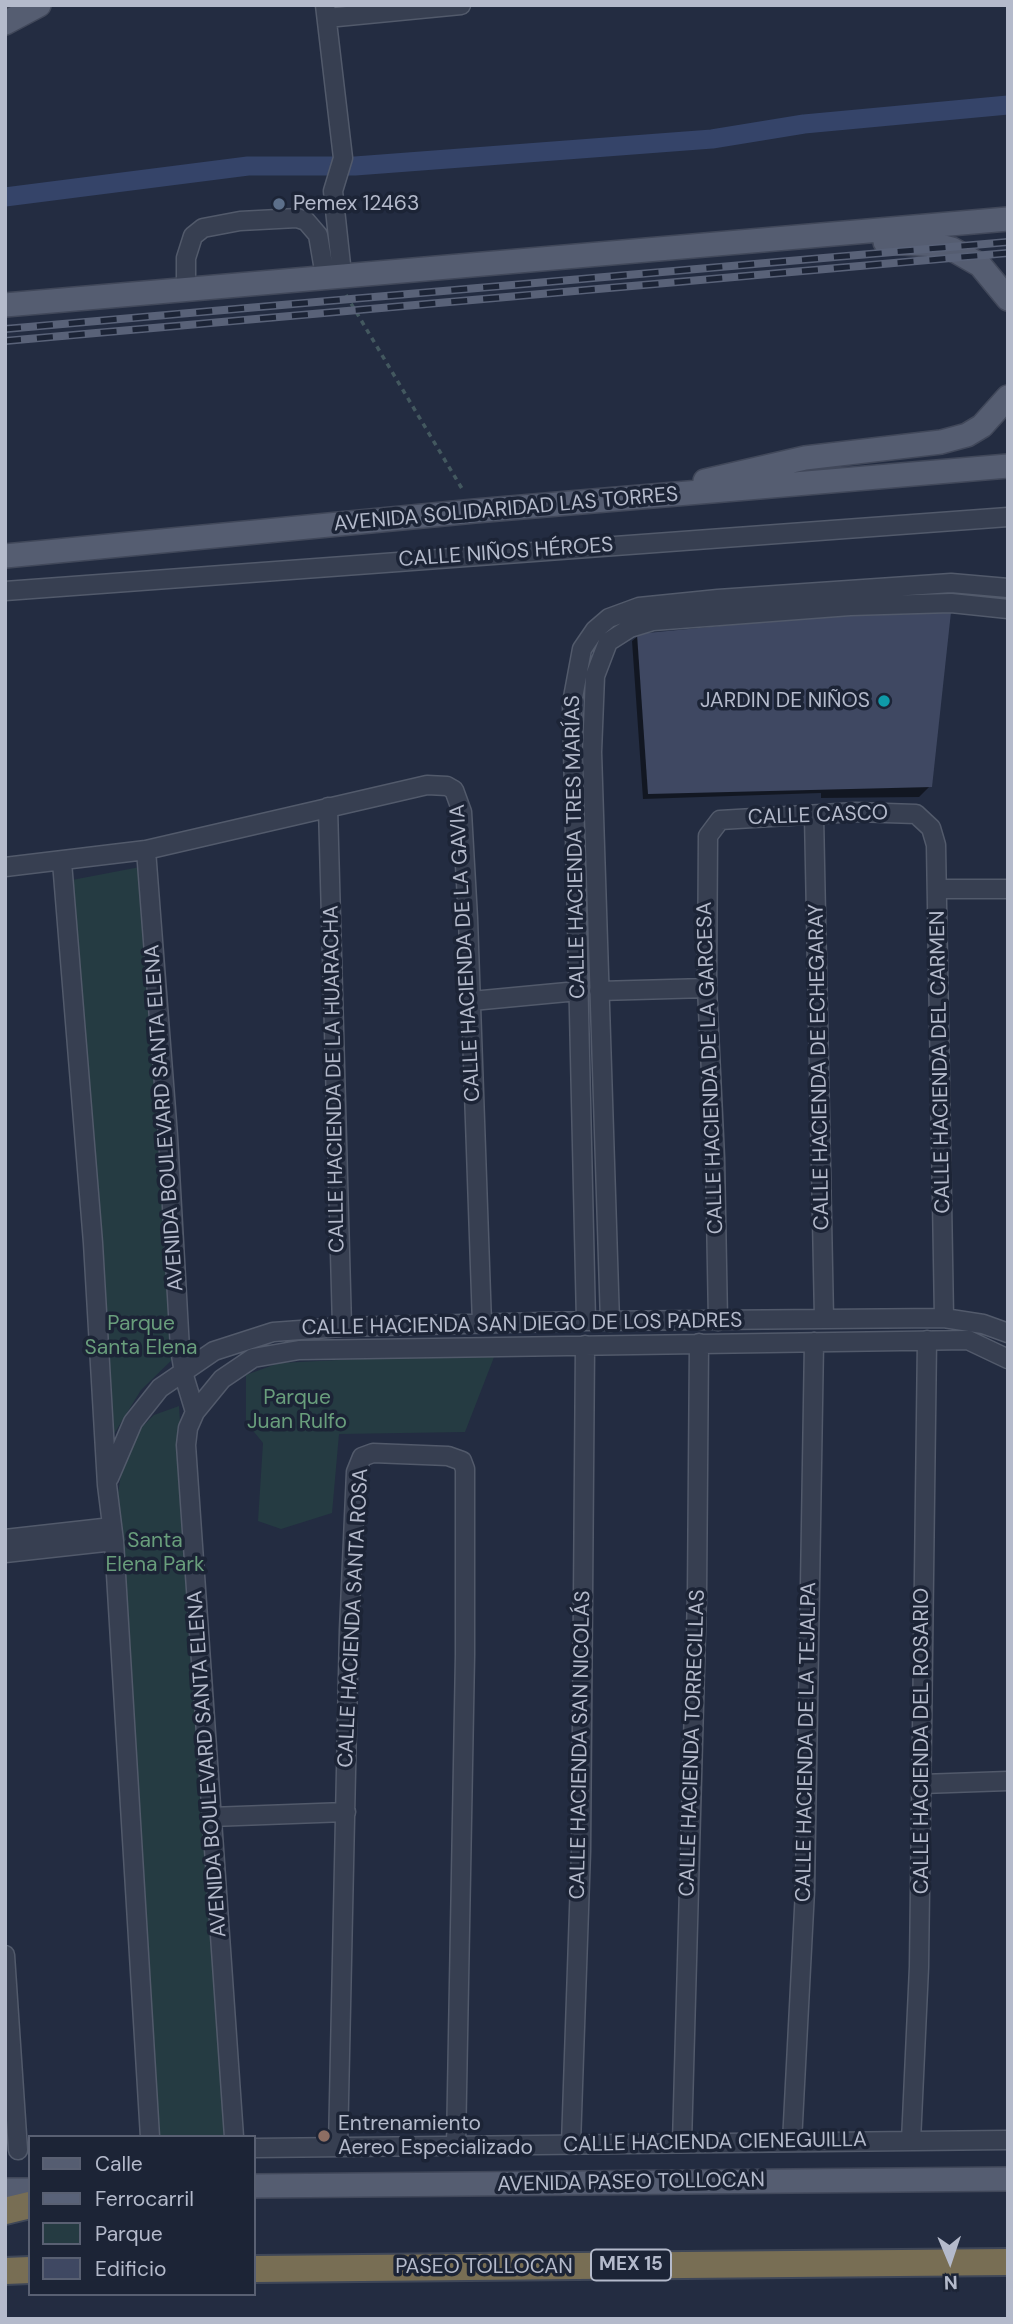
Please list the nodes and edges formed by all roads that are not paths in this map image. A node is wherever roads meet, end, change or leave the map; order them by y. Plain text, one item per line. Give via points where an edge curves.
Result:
1 (11, 5) edge
2 (40, 5) edge
3 (461, 5) edge
4 (5, 8) edge
5 (326, 12) edge
6 (5, 23) edge
7 (1008, 219) edge
8 (682, 248) junction
9 (334, 275) junction
10 (186, 288) junction
11 (1008, 299) edge
12 (5, 305) edge
13 (1008, 397) edge
14 (1008, 466) edge
15 (662, 495) junction
16 (1008, 517) edge
17 (5, 556) edge
18 (1008, 588) edge
19 (5, 590) edge
20 (1008, 608) edge
21 (602, 636) junction
22 (328, 807) junction
23 (916, 814) joint
24 (814, 815) junction
25 (720, 820) joint
26 (146, 850) junction
27 (62, 862) junction
28 (5, 867) edge
29 (939, 889) junction
30 (1008, 889) edge
31 (587, 911) junction
32 (707, 988) junction
33 (578, 991) junction
34 (599, 991) junction
35 (472, 1001) junction
36 (603, 1098) junction
37 (581, 1100) junction
38 (944, 1318) junction
39 (824, 1319) junction
40 (586, 1321) junction
41 (718, 1321) junction
42 (774, 1321) junction
43 (610, 1322) junction
44 (482, 1325) junction
45 (425, 1326) junction
46 (342, 1327) junction
47 (1008, 1333) edge
48 (927, 1340) junction
49 (775, 1342) junction
50 (814, 1342) junction
51 (699, 1343) junction
52 (585, 1345) junction
53 (426, 1349) junction
54 (1008, 1359) edge
55 (184, 1371) junction
56 (195, 1412) junction
57 (107, 1485) junction
58 (113, 1534) junction
59 (5, 1539) edge
60 (5, 1553) edge
61 (1008, 1781) edge
62 (922, 1784) junction
63 (346, 1812) junction
64 (211, 1817) junction
65 (5, 1955) edge
66 (150, 2135) edge
67 (234, 2135) edge
68 (1008, 2140) edge
69 (911, 2141) junction
70 (792, 2142) junction
71 (682, 2143) junction
72 (571, 2144) junction
73 (456, 2146) junction
74 (338, 2147) junction
75 (256, 2148) edge
76 (18, 2150) edge
77 (1008, 2179) edge
78 (256, 2186) edge
79 (5, 2190) edge
80 (28, 2190) edge
81 (28, 2205) edge
82 (5, 2211) edge
83 (1008, 2262) edge
84 (256, 2269) edge
85 (28, 2270) edge
86 (5, 2271) edge

1 - 4 main road
2 - 6 main road
3 - 5 street
5 - 9 street via 343,158 333,191
7 - 8 main road
8 - 9 main road
8 - 11 main road via 884,242 937,245 980,265
9 - 10 main road
9 - 10 street via 306,221 240,221 203,228 193,236 186,258
10 - 12 main road
13 - 15 main road via 982,426 967,435 738,471
14 - 15 main road, AVENIDA SOLIDARIDAD LAS TORRES
15 - 17 main road, AVENIDA SOLIDARIDAD LAS TORRES
16 - 19 street, CALLE NIÑOS HÉROES
18 - 21 street via 951,583 666,604 621,613
20 - 21 street via 951,603 850,606 653,621
21 - 31 street, CALLE HACIENDA TRES MARÍAS via 592,701
22 - 26 street, CALLE HACIENDA DE LA GAVIA
22 - 35 street, CALLE HACIENDA DE LA GAVIA via 427,785 447,786 458,795
22 - 46 street, CALLE HACIENDA DE LA HUARACHA
23 - 24 street, CALLE CASCO
23 - 29 street, CALLE HACIENDA DEL CARMEN via 932,828
24 - 25 street, CALLE CASCO
24 - 39 street, CALLE HACIENDA DE ECHEGARAY
25 - 32 street, CALLE HACIENDA DE LA GARCESA via 708,836 706,849
26 - 27 street, CALLE HACIENDA DE LA GAVIA
26 - 55 street, AVENIDA BOULEVARD SANTA ELENA
27 - 28 street, CALLE HACIENDA DE LA GAVIA
27 - 57 street
29 - 30 street
29 - 38 street, CALLE HACIENDA DEL CARMEN
31 - 33 street, CALLE HACIENDA TRES MARÍAS
31 - 34 street, CALLE HACIENDA TRES MARÍAS
32 - 34 street
32 - 41 street, CALLE HACIENDA DE LA GARCESA
33 - 35 street
33 - 37 street, CALLE HACIENDA TRES MARÍAS
34 - 36 street, CALLE HACIENDA TRES MARÍAS
35 - 44 street, CALLE HACIENDA DE LA GAVIA
36 - 37 street
36 - 43 street, CALLE HACIENDA TRES MARÍAS
37 - 40 street, CALLE HACIENDA TRES MARÍAS
38 - 39 street, CALLE HACIENDA SAN DIEGO DE LOS PADRES
38 - 47 street, CALLE HACIENDA SAN DIEGO DE LOS PADRES
39 - 42 street, CALLE HACIENDA SAN DIEGO DE LOS PADRES
40 - 43 street, CALLE HACIENDA SAN DIEGO DE LOS PADRES
40 - 44 street, CALLE HACIENDA SAN DIEGO DE LOS PADRES
41 - 42 street, CALLE HACIENDA SAN DIEGO DE LOS PADRES
41 - 43 street, CALLE HACIENDA SAN DIEGO DE LOS PADRES
42 - 49 street
44 - 45 street, CALLE HACIENDA SAN DIEGO DE LOS PADRES
45 - 46 street, CALLE HACIENDA SAN DIEGO DE LOS PADRES
45 - 53 street
46 - 55 street, CALLE HACIENDA SAN DIEGO DE LOS PADRES via 248,1338 214,1351
48 - 50 street, CALLE HACIENDA SAN DIEGO DE LOS PADRES
48 - 54 street, CALLE HACIENDA SAN DIEGO DE LOS PADRES via 968,1340
48 - 62 street, CALLE HACIENDA DEL ROSARIO
49 - 50 street, CALLE HACIENDA SAN DIEGO DE LOS PADRES
49 - 51 street, CALLE HACIENDA SAN DIEGO DE LOS PADRES
50 - 70 street, CALLE HACIENDA DE LA TEJALPA via 805,1890
51 - 52 street, CALLE HACIENDA SAN DIEGO DE LOS PADRES
51 - 71 street, CALLE HACIENDA TORRECILLAS
52 - 53 street, CALLE HACIENDA SAN DIEGO DE LOS PADRES
52 - 72 street, CALLE HACIENDA SAN NICOLÁS via 581,1850
53 - 56 street, CALLE HACIENDA SAN DIEGO DE LOS PADRES via 299,1350 253,1358 231,1370
55 - 56 street, AVENIDA BOULEVARD SANTA ELENA
55 - 57 street, CALLE HACIENDA SAN DIEGO DE LOS PADRES via 160,1388 133,1422
56 - 64 street, AVENIDA BOULEVARD SANTA ELENA via 186,1444
57 - 58 street
58 - 59 street
58 - 60 street
58 - 66 street
61 - 62 street
62 - 69 street, CALLE HACIENDA DEL ROSARIO
63 - 64 street
63 - 73 street, CALLE HACIENDA SANTA ROSA via 358,1462 373,1453 456,1457 464,1469 465,1629
63 - 74 street, CALLE HACIENDA SANTA ROSA
64 - 67 street, AVENIDA BOULEVARD SANTA ELENA
65 - 76 street
68 - 69 street, CALLE HACIENDA CIENEGUILLA
69 - 70 street, CALLE HACIENDA CIENEGUILLA
70 - 71 street, CALLE HACIENDA CIENEGUILLA
71 - 72 street, CALLE HACIENDA CIENEGUILLA
72 - 73 street, CALLE HACIENDA CIENEGUILLA
73 - 74 street, CALLE HACIENDA CIENEGUILLA
74 - 75 street, CALLE HACIENDA CIENEGUILLA
77 - 78 main road, AVENIDA PASEO TOLLOCAN
79 - 80 main road
81 - 82 highway
83 - 84 highway, PASEO TOLLOCAN / MEX 15
85 - 86 highway

